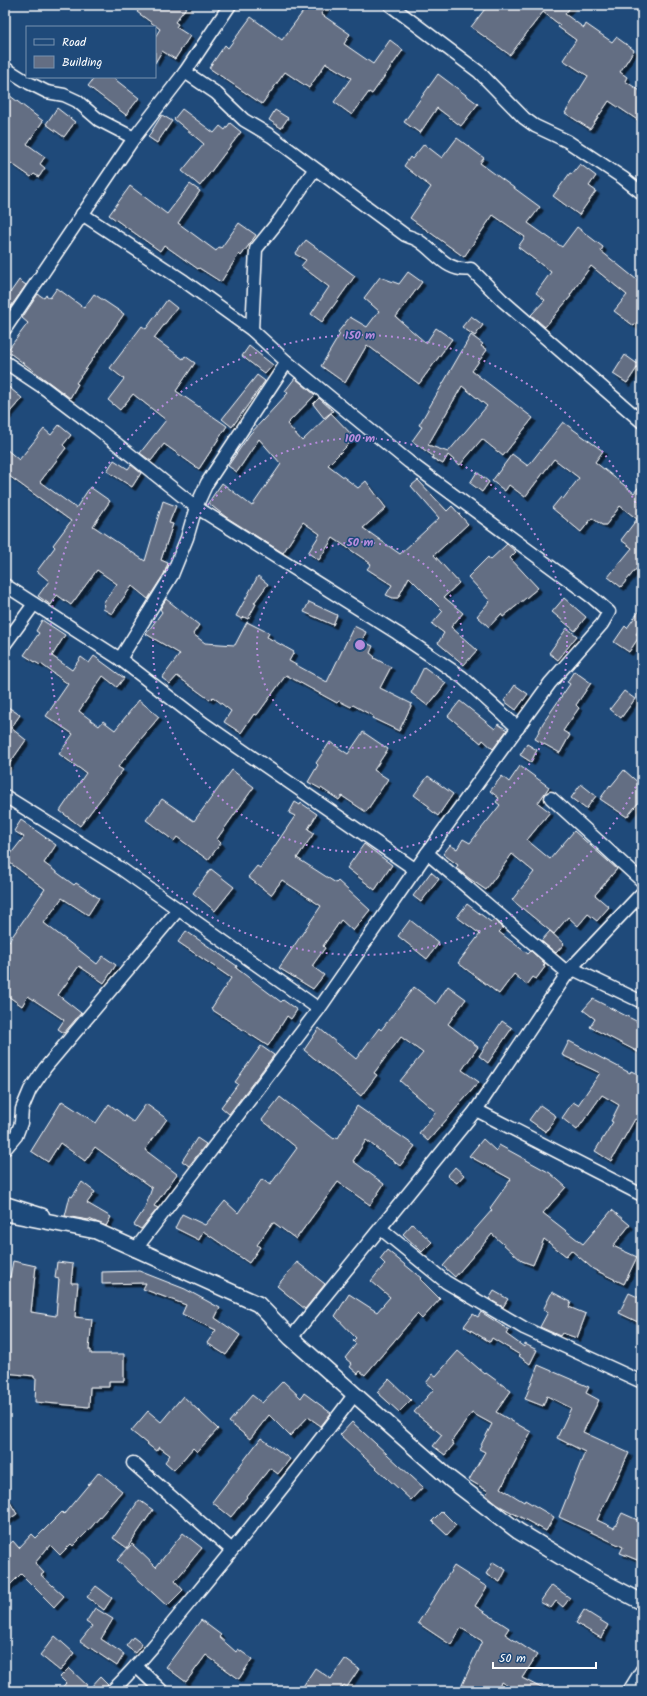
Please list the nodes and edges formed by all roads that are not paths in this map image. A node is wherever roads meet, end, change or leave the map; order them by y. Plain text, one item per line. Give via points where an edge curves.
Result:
1 (230, 5) edge
2 (390, 5) edge
3 (5, 68) edge
4 (185, 72) junction
5 (134, 138) junction
6 (314, 170) junction
7 (642, 193) edge
8 (82, 214) junction
9 (5, 329) edge
10 (252, 330) junction
11 (5, 362) edge
12 (287, 362) junction
13 (642, 422) edge
14 (196, 507) junction
15 (5, 585) edge
16 (34, 604) junction
17 (5, 644) edge
18 (120, 660) junction
19 (518, 728) junction
20 (551, 798) dead end
21 (7, 801) edge
22 (427, 853) junction
23 (416, 870) junction
24 (642, 881) edge
25 (642, 893) edge
26 (178, 910) junction
27 (570, 971) junction
28 (642, 1002) edge
29 (319, 1009) junction
30 (476, 1110) junction
31 (5, 1150) edge
32 (642, 1195) edge
33 (5, 1203) edge
34 (5, 1214) edge
35 (381, 1229) junction
36 (96, 1231) junction
37 (135, 1250) junction
38 (291, 1338) junction
39 (642, 1382) edge
40 (354, 1395) junction
41 (133, 1463) dead end
42 (232, 1550) junction
43 (642, 1602) edge
44 (136, 1666) junction
45 (642, 1670) edge
46 (112, 1691) edge
47 (162, 1691) edge
48 (629, 1691) edge

1 - 4 street
2 - 7 street via 479,72 524,118 567,141
3 - 5 street via 47,92 78,101 99,120
4 - 5 street
4 - 6 street via 216,93 244,120 271,136
5 - 8 street
6 - 10 street via 256,249
6 - 13 street via 404,234 420,241 442,262 465,270 471,269 502,300
8 - 9 street
8 - 10 street via 184,281
10 - 12 street
11 - 14 street via 98,428
12 - 14 street via 207,483
12 - 19 street via 409,462 609,612 602,624 550,683
14 - 18 street via 172,575
14 - 19 street via 398,632 462,677
15 - 16 street
16 - 17 street
16 - 18 street
18 - 23 street via 203,724
19 - 22 street
20 - 24 street
21 - 26 street via 120,868
22 - 23 street
22 - 27 street
23 - 29 street
25 - 27 street
26 - 29 street
26 - 31 street via 45,1068 30,1090 22,1109 21,1123 16,1136
27 - 28 street
27 - 30 street
29 - 37 street
30 - 32 street
30 - 35 street
33 - 36 street
34 - 36 street
35 - 38 street
35 - 39 street via 446,1282 524,1328
36 - 37 street
37 - 38 street via 258,1304
38 - 40 street
40 - 42 street via 304,1462
40 - 43 street via 450,1479 518,1531 596,1578
41 - 42 street
42 - 44 street
44 - 46 street
44 - 47 street
45 - 48 street

